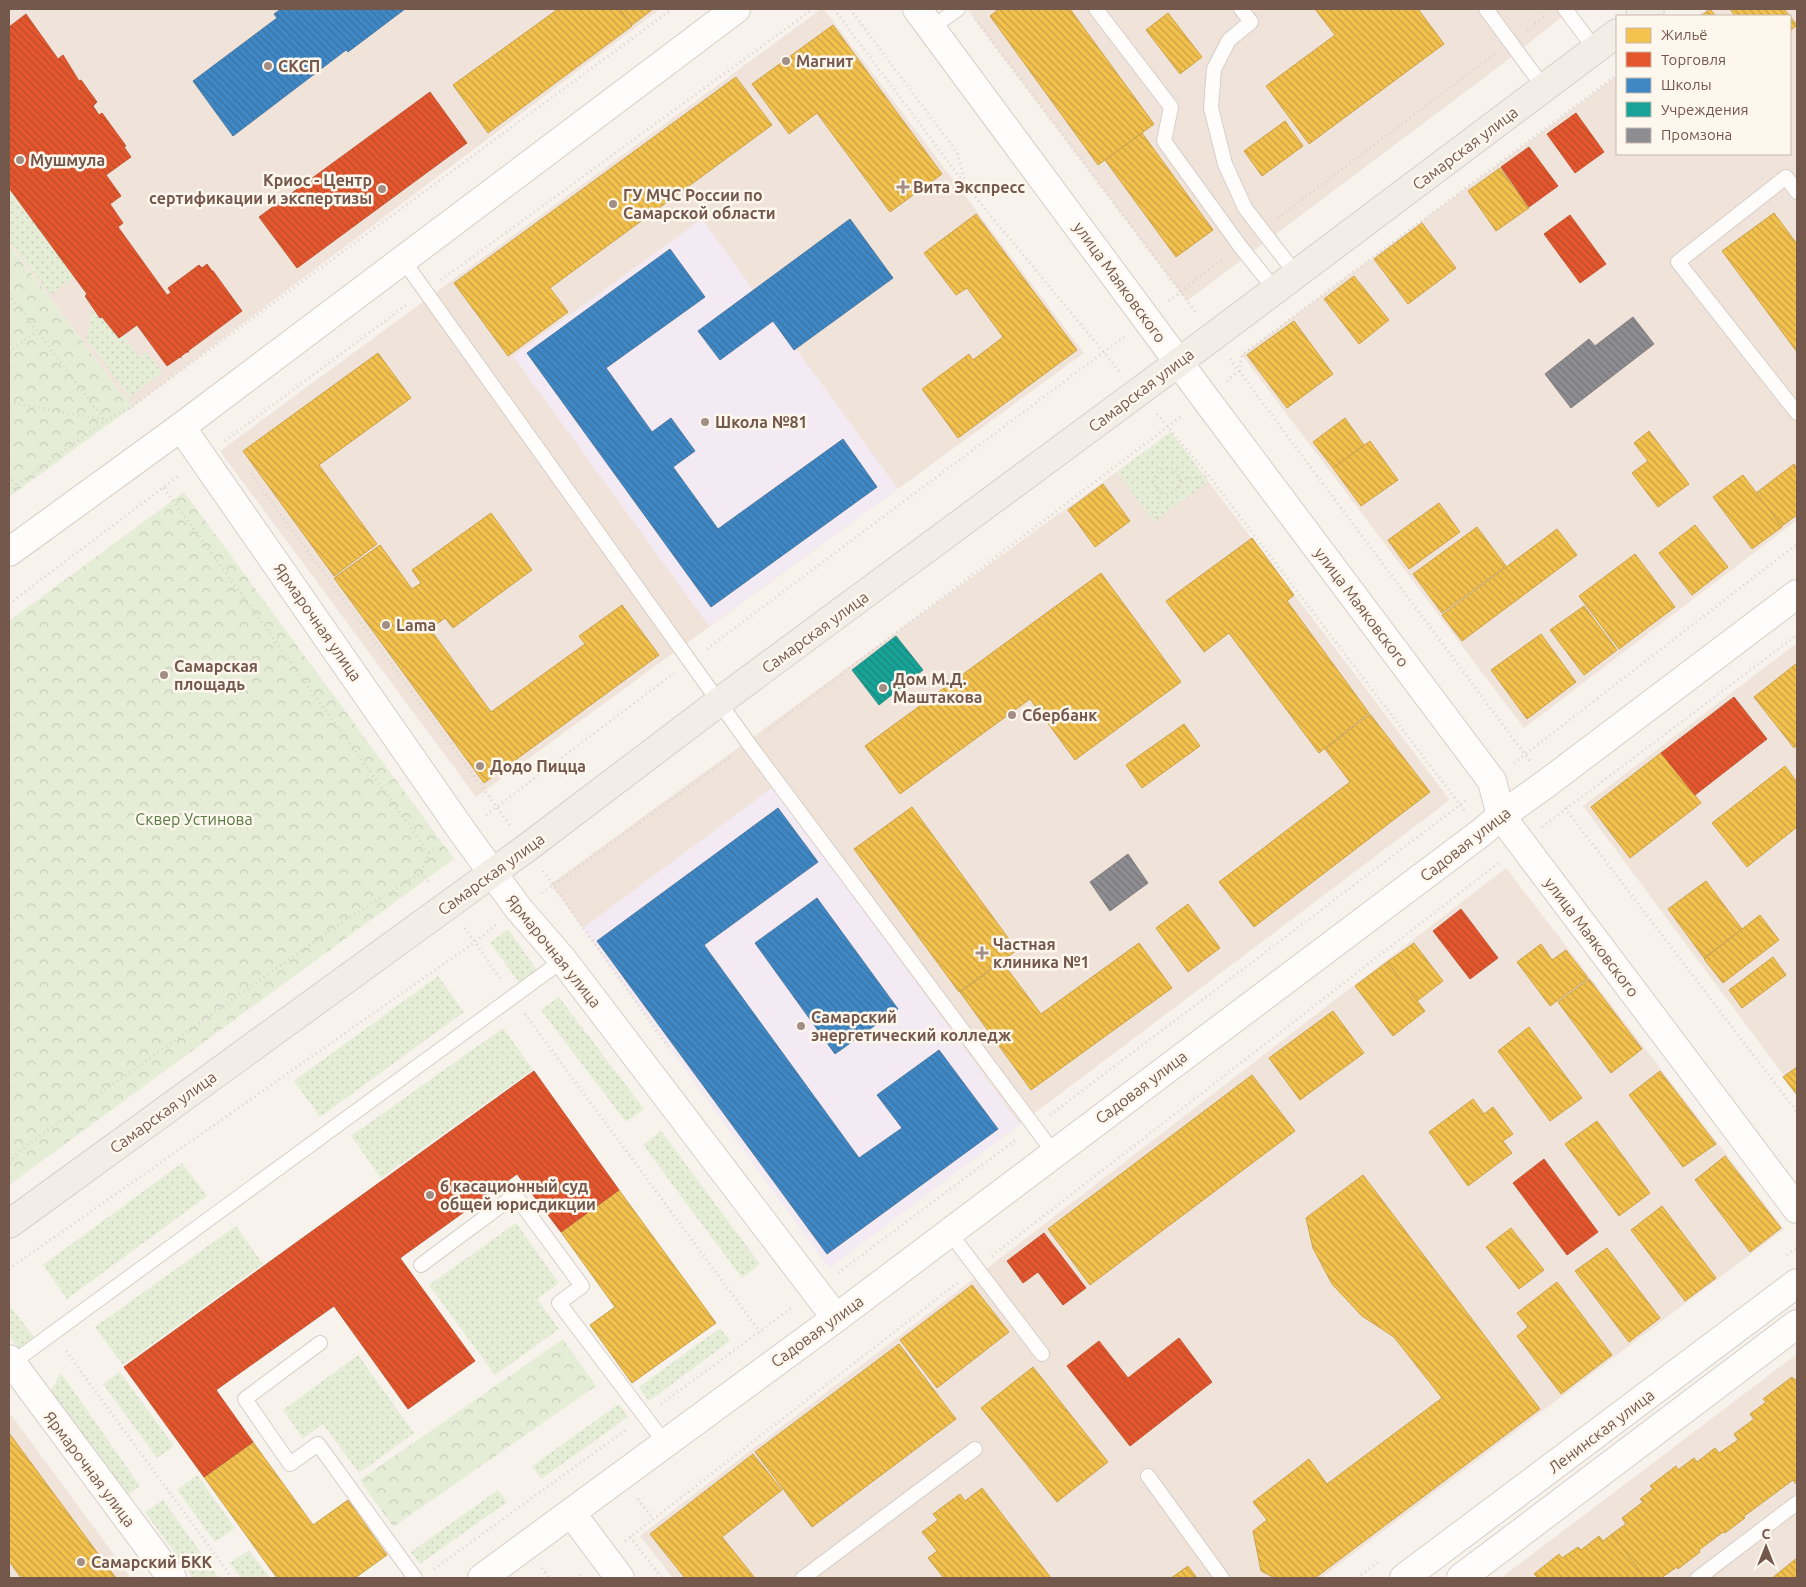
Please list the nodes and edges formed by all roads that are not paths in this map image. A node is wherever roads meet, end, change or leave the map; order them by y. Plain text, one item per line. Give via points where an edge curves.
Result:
1 (736, 9) edge
2 (958, 9) edge
3 (1096, 9) edge
4 (1241, 9) edge
5 (1486, 9) edge
6 (1565, 9) edge
7 (924, 18) edge
8 (1616, 34) edge
9 (1596, 49) junction
10 (1544, 88) junction
11 (1797, 192) edge
12 (403, 260) junction
13 (1286, 282) junction
14 (1179, 362) junction
15 (1797, 413) edge
16 (181, 427) junction
17 (9, 552) edge
18 (1797, 594) edge
19 (719, 702) junction
20 (1491, 824) junction
21 (492, 872) junction
22 (563, 960) junction
23 (1054, 1153) junction
24 (1797, 1209) edge
25 (9, 1224) edge
26 (949, 1232) junction
27 (421, 1265) dead end
28 (1797, 1283) edge
29 (836, 1318) junction
30 (1797, 1324) edge
31 (320, 1343) dead end
32 (1042, 1354) dead end
33 (10, 1361) edge
34 (665, 1442) junction
35 (975, 1449) dead end
36 (1148, 1476) dead end
37 (1797, 1503) edge
38 (572, 1514) junction
39 (172, 1578) edge
40 (416, 1578) edge
41 (482, 1578) edge
42 (620, 1578) edge
43 (803, 1578) edge
44 (1222, 1578) edge
45 (1404, 1578) edge
46 (1461, 1578) edge
47 (1698, 1578) edge

1 - 12 street
2 - 7 lane
3 - 13 lane via 1171,108 1164,141 1240,246
4 - 13 lane via 1250,22 1229,40 1214,69 1211,108 1225,164 1245,208 1262,230
5 - 10 lane
6 - 9 lane
7 - 14 street, улица Маяковского
8 - 9 main road, Самарская улица
9 - 10 main road, Самарская улица
10 - 13 main road, Самарская улица
11 - 15 lane via 1786,177 1678,262
12 - 16 street
12 - 19 lane
13 - 14 main road, Самарская улица
14 - 19 main road, Самарская улица
14 - 20 street, улица Маяковского via 1492,781
16 - 17 street
16 - 21 street, Ярмарочная улица
18 - 20 street, Садовая улица
19 - 21 main road, Самарская улица
19 - 23 lane
20 - 23 street, Садовая улица
20 - 24 street, улица Маяковского via 1520,843
21 - 22 street, Ярмарочная улица
21 - 25 main road, Самарская улица
22 - 29 street, Ярмарочная улица
22 - 33 lane via 53,1333
23 - 26 street, Садовая улица
26 - 29 street, Садовая улица
26 - 32 lane
27 - 34 lane via 515,1195 582,1286 559,1303
28 - 45 street, Ленинская улица
29 - 34 street, Садовая улица
30 - 46 street, Ленинская улица
31 - 40 lane via 245,1399 290,1464 318,1444
33 - 39 street, Ярмарочная улица
34 - 38 street, Садовая улица
35 - 43 lane
36 - 44 lane
37 - 47 lane
38 - 41 street, Садовая улица
38 - 42 street

